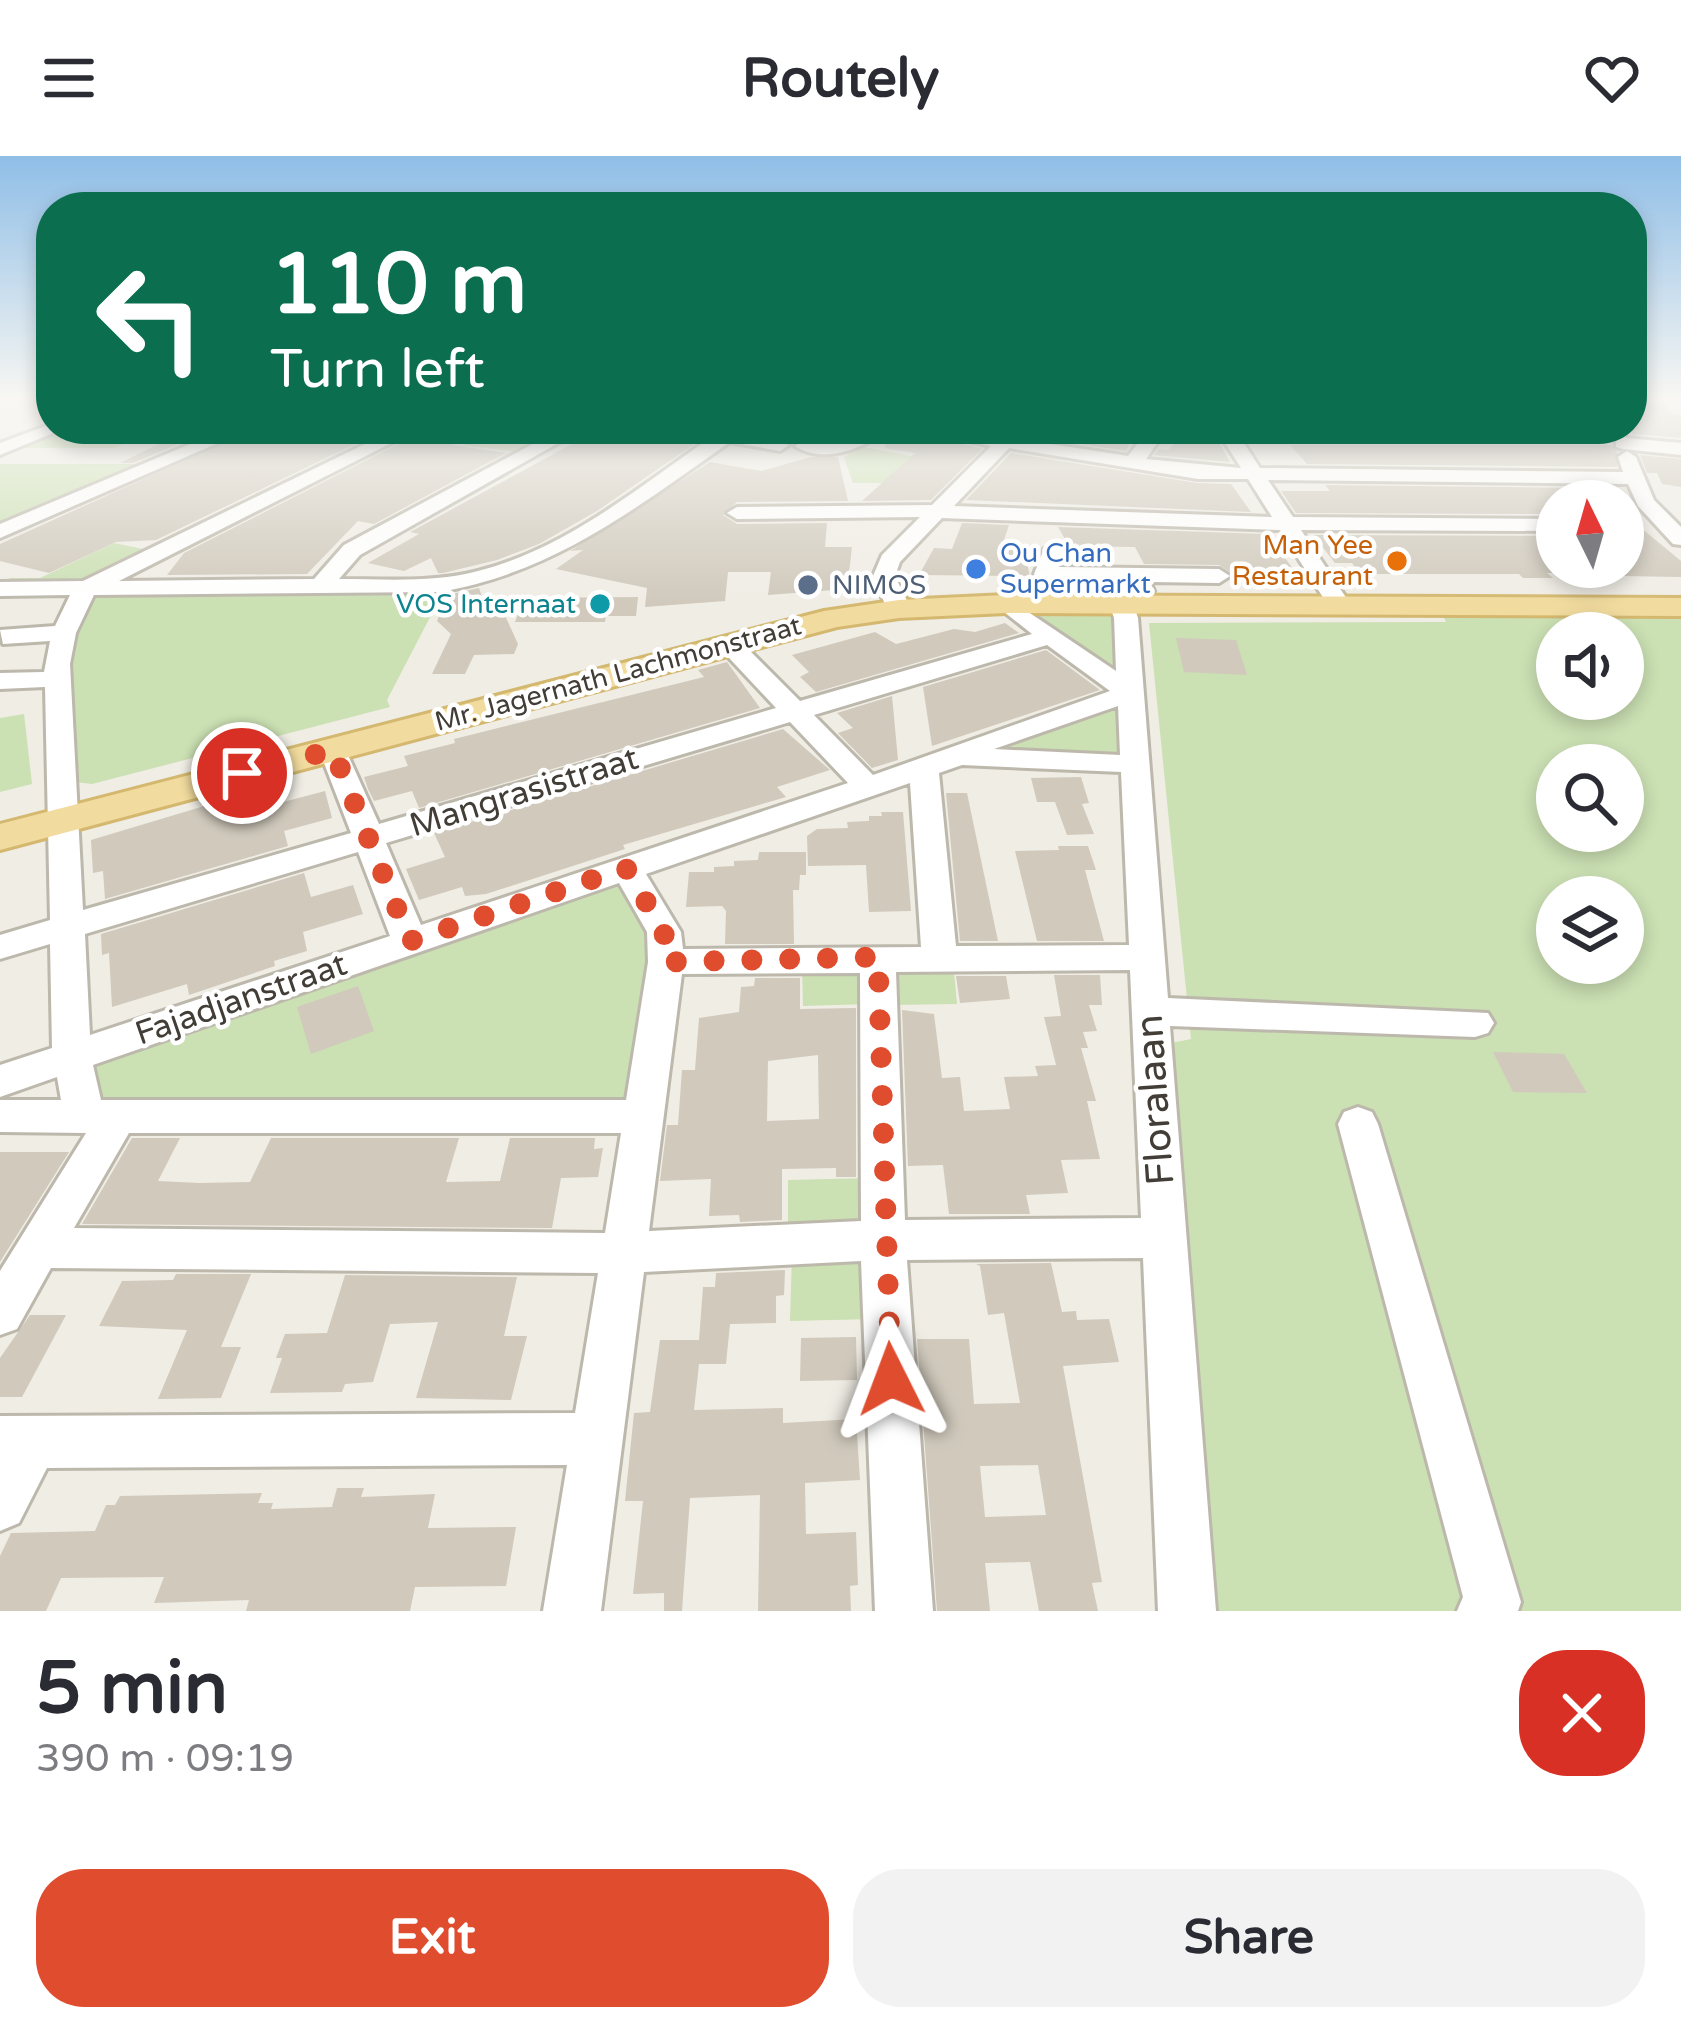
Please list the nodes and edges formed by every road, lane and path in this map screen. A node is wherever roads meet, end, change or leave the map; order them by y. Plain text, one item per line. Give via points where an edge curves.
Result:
1 (150, 468) edge
2 (331, 468) edge
3 (503, 468) edge
4 (678, 468) edge
5 (982, 468) edge
6 (1161, 468) edge
7 (1251, 468) edge
8 (1631, 468) edge
9 (1255, 474) junction
10 (1634, 478) junction
11 (1645, 502) junction
12 (1681, 507) edge
13 (940, 512) junction
14 (737, 513) dead end
15 (1281, 522) junction
16 (1536, 525) edge
17 (1663, 530) edge
18 (0, 532) edge
19 (1055, 548) dead end
20 (320, 587) junction
21 (0, 589) edge
22 (85, 589) junction
23 (1130, 590) junction
24 (1681, 592) edge
25 (1334, 598) junction
26 (896, 602) junction
27 (1006, 604) junction
28 (1681, 607) edge
29 (64, 633) junction
30 (3, 637) dead end
31 (1048, 638) junction
32 (729, 644) junction
33 (0, 680) edge
34 (58, 680) junction
35 (1130, 693) junction
36 (790, 712) junction
37 (333, 750) junction
38 (959, 756) junction
39 (1134, 764) junction
40 (924, 771) junction
41 (869, 788) junction
42 (60, 810) junction
43 (0, 815) edge
44 (0, 837) edge
45 (368, 838) junction
46 (626, 868) junction
47 (67, 927) junction
48 (410, 941) junction
49 (0, 947) edge
50 (878, 957) junction
51 (939, 957) junction
52 (1145, 957) junction
53 (666, 962) junction
54 (1149, 1011) junction
55 (1475, 1023) dead end
56 (71, 1056) junction
57 (0, 1081) edge
58 (101, 1114) junction
59 (0, 1116) edge
60 (646, 1117) junction
61 (1358, 1124) dead end
62 (1164, 1238) junction
63 (883, 1240) junction
64 (38, 1248) junction
65 (623, 1253) junction
66 (0, 1313) edge
67 (594, 1439) junction
68 (17, 1442) edge
69 (0, 1504) edge
70 (572, 1611) edge
71 (904, 1611) edge
72 (1187, 1611) edge
73 (1486, 1611) edge

1 - 18 street
2 - 22 street
3 - 20 street via 352,550
4 - 20 street via 512,572 439,585
5 - 13 street
6 - 9 street
7 - 9 street
8 - 10 street
9 - 10 street
9 - 15 street
10 - 11 street
11 - 12 street
11 - 17 street
13 - 14 street
13 - 15 street
13 - 26 street via 890,560 884,576
15 - 16 street
15 - 25 street
19 - 23 street via 1046,575
20 - 22 street
21 - 22 street
22 - 29 street
23 - 25 main road, Mr. Jagernath Lachmonstraat
23 - 25 main road, Mr. Jagernath Lachmonstraat via 1202,581
23 - 26 main road, Mr. Jagernath Lachmonstraat
23 - 27 main road, Mr. Jagernath Lachmonstraat
23 - 35 street, Floralaan
24 - 25 main road, Mr. Jagernath Lachmonstraat
25 - 28 main road, Mr. Jagernath Lachmonstraat
26 - 27 main road, Mr. Jagernath Lachmonstraat
26 - 32 main road, Mr. Jagernath Lachmonstraat
26 - 42 main road, Mr. Jagernath Lachmonstraat via 748,622
27 - 31 street
29 - 30 street
29 - 34 street
31 - 35 street
31 - 36 street, Mangrasistraat
32 - 36 street
32 - 37 main road, Mr. Jagernath Lachmonstraat
33 - 34 street
34 - 42 street
35 - 38 street, Fajadjanstraat via 974,742
35 - 39 street, Floralaan
36 - 41 street
36 - 45 street, Mangrasistraat
37 - 42 main road, Mr. Jagernath Lachmonstraat
37 - 45 street
38 - 39 street, Fajadjanstraat
38 - 40 street, Fajadjanstraat
39 - 52 street, Floralaan
40 - 41 street, Fajadjanstraat
40 - 51 street
41 - 46 street, Fajadjanstraat
42 - 43 main road, Mr. Jagernath Lachmonstraat
42 - 44 main road, Mr. Jagernath Lachmonstraat
42 - 47 street
45 - 47 street, Mangrasistraat
45 - 48 street
46 - 48 street, Fajadjanstraat
46 - 53 street via 664,932
47 - 49 street, Mangrasistraat
47 - 56 street
48 - 56 street, Fajadjanstraat
50 - 51 street
50 - 53 street
50 - 63 street
51 - 52 street
52 - 54 street, Floralaan
53 - 60 street
54 - 55 street
54 - 62 street, Floralaan
56 - 57 street, Fajadjanstraat
56 - 58 street
58 - 59 street
58 - 60 street
58 - 64 street
60 - 65 street
61 - 73 street via 1493,1602
62 - 63 street
62 - 72 street, Floralaan
63 - 65 street
63 - 71 street
64 - 65 street
64 - 66 street
65 - 67 street
67 - 68 street
67 - 70 street
68 - 69 street

